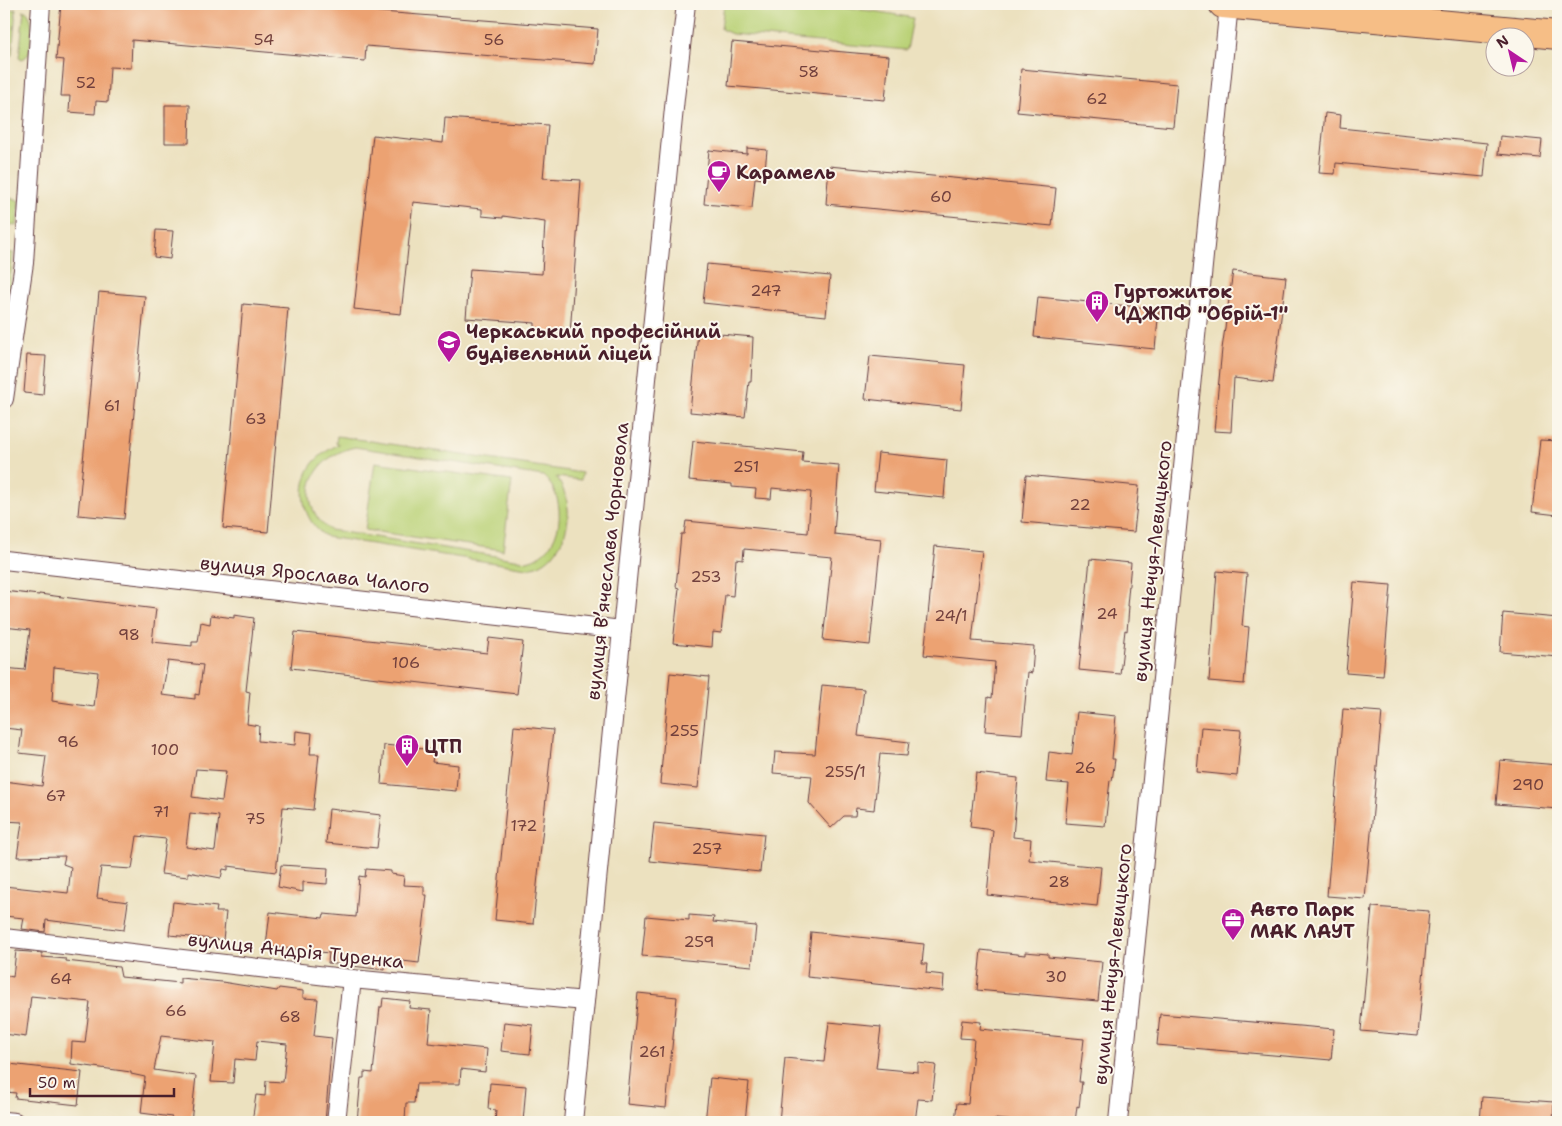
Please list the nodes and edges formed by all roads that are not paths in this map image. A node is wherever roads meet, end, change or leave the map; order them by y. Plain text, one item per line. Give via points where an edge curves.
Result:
1 (41, 4) edge
2 (686, 4) edge
3 (1223, 4) edge
4 (1229, 4) edge
5 (1558, 35) edge
6 (4, 399) edge
7 (4, 560) edge
8 (622, 630) junction
9 (4, 938) edge
10 (352, 979) junction
11 (585, 1001) junction
12 (4, 1121) edge
13 (15, 1122) edge
14 (336, 1122) edge
15 (573, 1122) edge
16 (1118, 1122) edge

1 - 6 street via 24,263
2 - 8 street, вулиця Вʼячеслава Чорновола
3 - 4 main road
4 - 5 main road
4 - 16 street, вулиця Нечуя-Левицького
7 - 8 street, вулиця Ярослава Чалого
8 - 11 street, вулиця Вʼячеслава Чорновола
9 - 10 street, вулиця Андрія Туренка
10 - 11 street, вулиця Андрія Туренка
10 - 14 street
11 - 15 street, вулиця Вʼячеслава Чорновола
12 - 13 street

